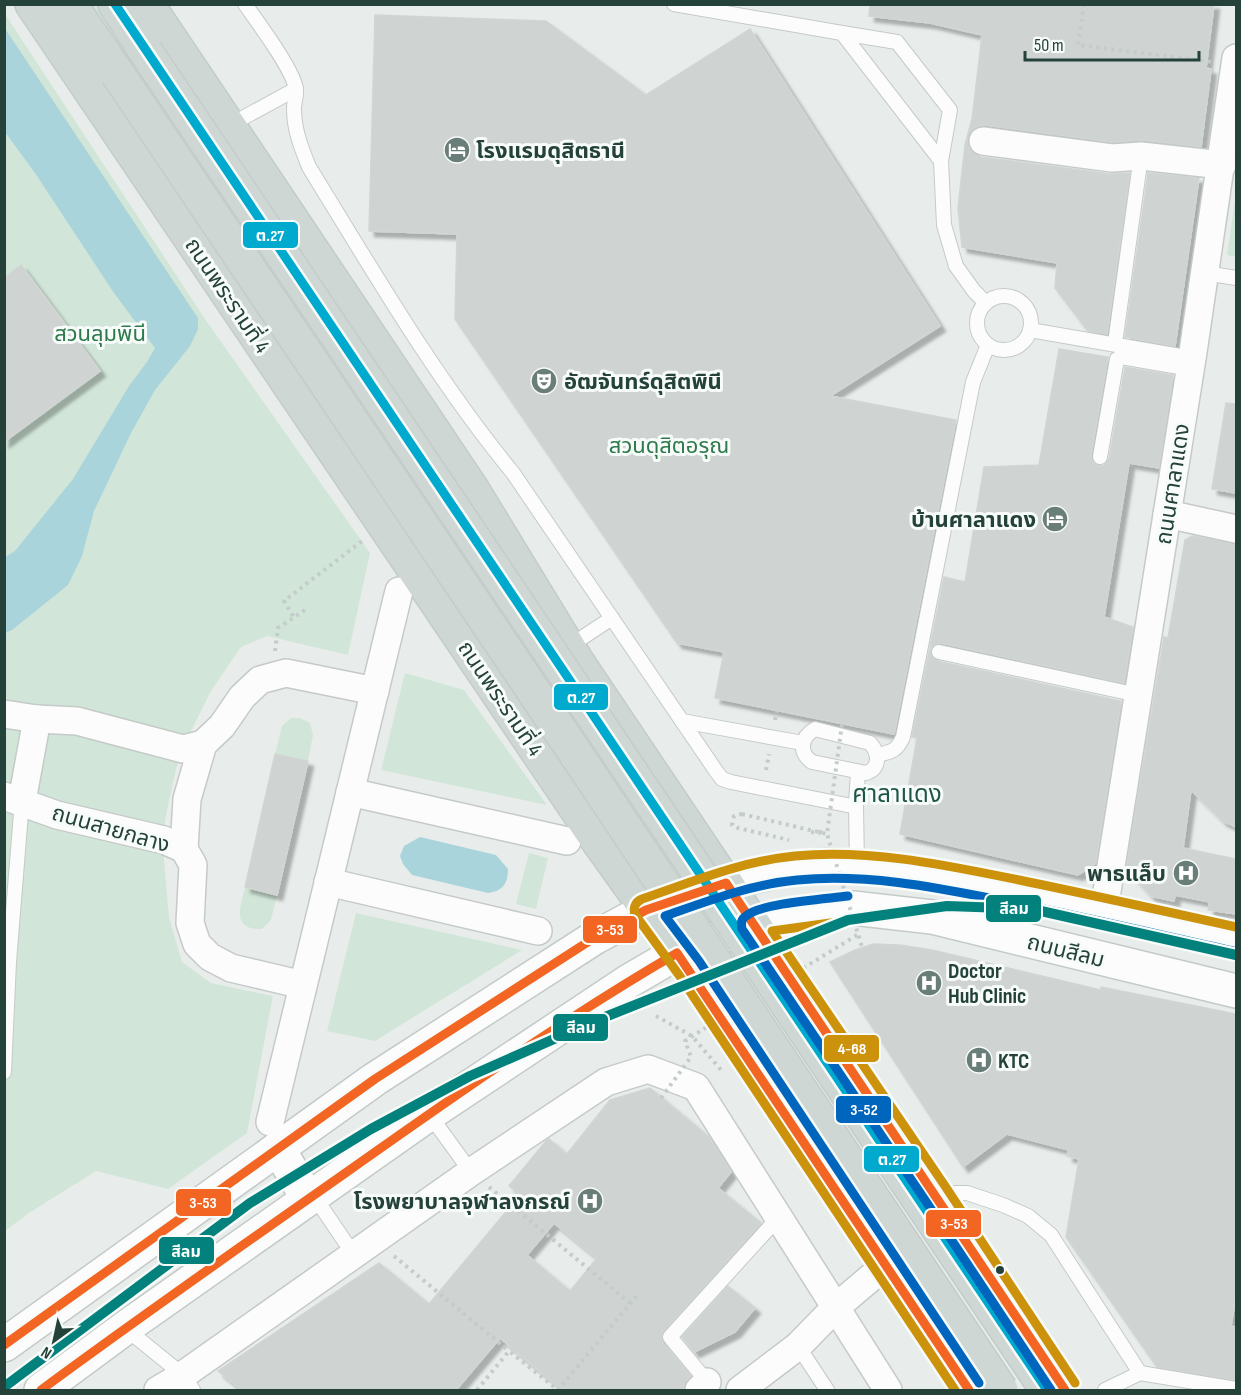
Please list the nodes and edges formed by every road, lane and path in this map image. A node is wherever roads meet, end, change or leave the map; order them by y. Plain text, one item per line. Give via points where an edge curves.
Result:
1 (32, 4) edge
2 (70, 4) edge
3 (115, 4) edge
4 (147, 4) edge
5 (245, 4) edge
6 (674, 4) edge
7 (1083, 4) edge
8 (842, 33) junction
9 (1228, 60) edge
10 (296, 89) junction
11 (228, 126) junction
12 (982, 141) dead end
13 (1140, 156) junction
14 (941, 161) junction
15 (1222, 165) junction
16 (1206, 273) junction
17 (1236, 278) edge
18 (986, 303) junction
19 (1030, 330) junction
20 (1116, 336) dead end
21 (988, 345) junction
22 (1192, 364) junction
23 (420, 411) junction
24 (1100, 457) dead end
25 (344, 467) junction
26 (1167, 514) junction
27 (1236, 529) edge
28 (366, 538) dead end
29 (399, 591) dead end
30 (308, 608) dead end
31 (293, 616) junction
32 (612, 618) junction
33 (568, 647) junction
34 (939, 652) dead end
35 (273, 677) junction
36 (375, 691) junction
37 (1138, 694) junction
38 (777, 711) dead end
39 (4, 714) edge
40 (37, 719) junction
41 (682, 721) junction
42 (842, 724) dead end
43 (772, 737) junction
44 (803, 743) junction
45 (203, 744) junction
46 (877, 755) junction
47 (858, 772) junction
48 (762, 788) junction
49 (350, 792) junction
50 (13, 799) edge
51 (856, 804) junction
52 (822, 826) dead end
53 (811, 832) dead end
54 (820, 833) junction
55 (827, 834) junction
56 (567, 841) dead end
57 (795, 841) dead end
58 (822, 844) dead end
59 (184, 849) junction
60 (857, 866) junction
61 (328, 882) junction
62 (726, 883) junction
63 (646, 910) junction
64 (1104, 910) junction
65 (753, 925) junction
66 (538, 932) dead end
67 (1236, 939) edge
68 (862, 947) dead end
69 (677, 952) junction
70 (303, 985) junction
71 (1236, 991) edge
72 (656, 1016) dead end
73 (692, 1036) junction
74 (4, 1072) edge
75 (726, 1076) dead end
76 (661, 1098) dead end
77 (429, 1114) junction
78 (274, 1135) junction
79 (471, 1172) junction
80 (935, 1193) junction
81 (311, 1198) junction
82 (778, 1218) junction
83 (364, 1247) junction
84 (887, 1264) junction
85 (639, 1293) dead end
86 (630, 1303) junction
87 (835, 1308) junction
88 (125, 1328) junction
89 (4, 1345) edge
90 (798, 1346) junction
91 (509, 1351) junction
92 (1140, 1373) junction
93 (188, 1383) edge
94 (707, 1388) edge
95 (1236, 1389) edge
96 (41, 1390) edge
97 (158, 1390) edge
98 (477, 1390) edge
99 (740, 1390) edge
100 (827, 1390) edge
101 (888, 1390) edge
102 (969, 1390) edge
103 (1000, 1390) edge
104 (1047, 1390) edge
105 (1065, 1390) edge
106 (1105, 1390) edge

1 - 25 main road, ถนนพระรามที่ 4
2 - 103 main road, ถนนพระรามที่ 4, bridge
3 - 104 main road, bridge
4 - 11 main road
5 - 10 lane via 285,64
6 - 8 lane
7 - 9 path via 1078,45
8 - 14 lane
8 - 14 lane via 897,42 950,110
9 - 15 street, ถนนศาลาแดง
10 - 11 lane
10 - 32 lane via 294,123 309,167 410,332 513,472
11 - 23 main road
12 - 13 street via 1112,158
13 - 15 street
13 - 20 lane
14 - 18 lane via 944,225 956,266
15 - 16 street, ถนนศาลาแดง
16 - 17 lane
16 - 22 street, ถนนศาลาแดง
18 - 19 lane via 1002,296 1018,300 1029,313
18 - 21 lane via 980,309 977,325
19 - 21 lane via 1027,338 1013,349
19 - 22 lane
21 - 46 lane via 973,382 903,737 894,752
22 - 24 lane via 1117,359
22 - 26 street, ถนนศาลาแดง
23 - 25 main road via 421,429 415,445 400,460 381,472 363,474
23 - 33 main road
25 - 63 main road, ถนนพระรามที่ 4
26 - 27 street
26 - 37 street, ถนนศาลาแดง
28 - 31 path via 284,601
29 - 36 street
30 - 31 path
31 - 35 path via 278,628
32 - 33 lane
32 - 41 lane
33 - 62 main road
34 - 37 lane
35 - 36 street via 286,673
35 - 45 street via 260,680 242,697 222,726
36 - 49 street
37 - 64 street, ถนนศาลาแดง
38 - 43 path
39 - 40 street
40 - 45 street via 77,721 183,749
40 - 50 street
41 - 43 lane
41 - 48 lane via 722,778
42 - 55 path, bridge
43 - 44 lane
43 - 48 path
44 - 46 lane via 815,729 870,743
44 - 47 lane via 804,753 812,762
45 - 59 street via 187,799
46 - 47 lane via 872,771
47 - 51 lane
48 - 51 lane
49 - 56 street
49 - 61 street
50 - 59 street, ถนนสายกลาง via 57,815 164,840
50 - 74 lane
51 - 60 lane
52 - 54 path
53 - 54 path
54 - 58 path via 824,838
55 - 57 path, bridge via 742,814 734,816 732,825 738,828
55 - 68 path, bridge
59 - 70 street, ถนนสายกลาง via 193,865 190,923 197,944 210,957 231,968
60 - 62 main road, ถนนสีลม via 792,868
60 - 64 main road, ถนนสีลม via 979,884
61 - 66 street
61 - 70 street
62 - 63 main road, ถนนสีลม
62 - 65 main road
63 - 69 main road, ถนนพระรามที่ 4
63 - 78 main road, ถนนสีลม via 594,938 375,1079
64 - 67 main road, ถนนสีลม
65 - 69 main road, ถนนสีลม
65 - 71 main road, ถนนสีลม via 853,908 899,912
65 - 80 main road
69 - 77 main road, ถนนสีลม
69 - 84 main road, ถนนพระรามที่ 4
70 - 78 street
72 - 73 path
73 - 75 path
73 - 76 path, bridge via 685,1041 691,1057
77 - 79 lane
77 - 81 main road, ถนนสีลม
78 - 81 main road
78 - 89 main road, ถนนสีลม
79 - 82 street via 606,1082 648,1069 696,1087
79 - 83 street
79 - 86 path
80 - 92 lane via 967,1193 1004,1205 1028,1216 1051,1235
80 - 105 main road
81 - 83 lane
81 - 88 main road, ถนนสีลม
82 - 87 street
82 - 94 lane via 670,1337
83 - 91 path
83 - 93 street
84 - 87 street
84 - 102 main road, ถนนพระรามที่ 4
85 - 86 path
86 - 91 path via 558,1390
87 - 90 street
87 - 101 street
88 - 93 lane
88 - 96 main road, ถนนสีลม
90 - 99 street
90 - 100 lane
91 - 98 path
92 - 95 lane
92 - 106 lane
93 - 97 street

